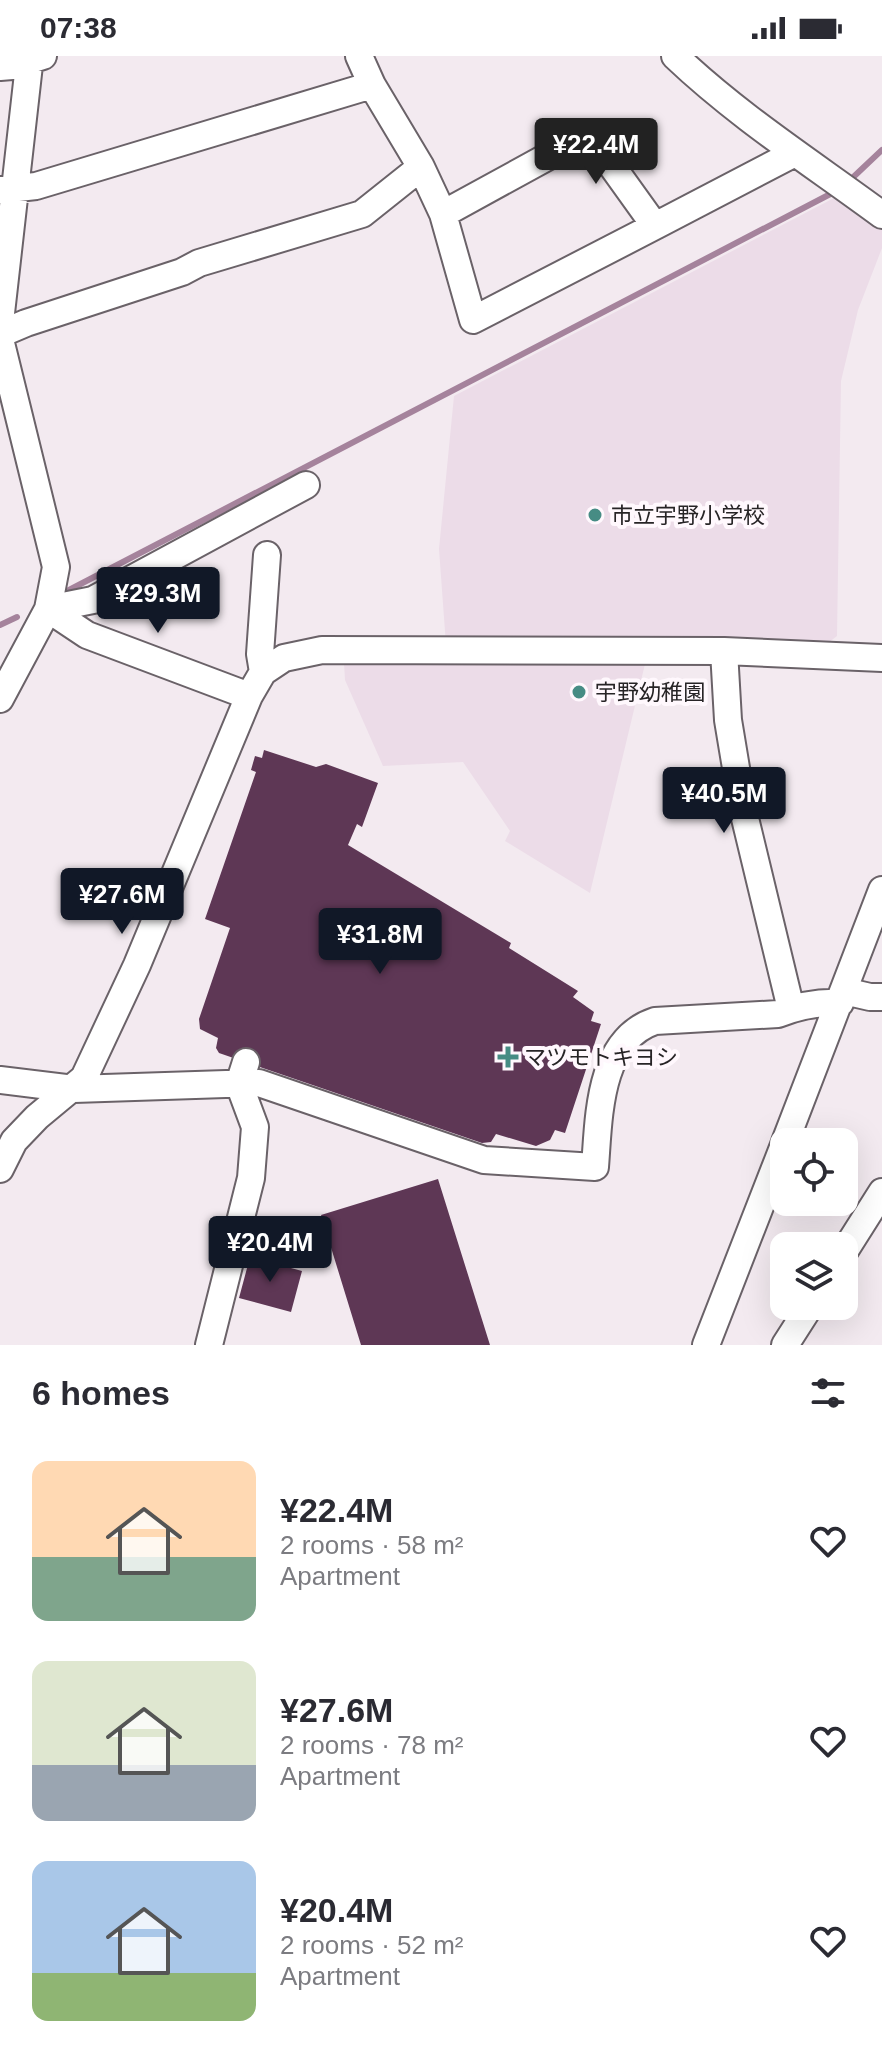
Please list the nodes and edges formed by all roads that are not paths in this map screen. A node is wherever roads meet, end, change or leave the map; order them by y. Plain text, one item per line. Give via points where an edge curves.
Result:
1 (359, 56) edge
2 (675, 56) edge
3 (34, 58) edge
4 (0, 67) edge
5 (372, 85) junction
6 (795, 153) junction
7 (421, 167) junction
8 (8, 189) edge
9 (443, 214) junction
10 (882, 215) edge
11 (655, 226) junction
12 (0, 322) edge
13 (0, 336) edge
14 (306, 485) dead end
15 (267, 555) dead end
16 (48, 609) junction
17 (724, 651) junction
18 (882, 658) edge
19 (263, 672) junction
20 (249, 696) junction
21 (0, 699) edge
22 (882, 890) edge
23 (842, 997) junction
24 (882, 997) edge
25 (791, 1009) junction
26 (242, 1073) junction
27 (0, 1080) edge
28 (74, 1089) junction
29 (790, 1128) edge
30 (0, 1169) edge
31 (770, 1179) edge
32 (882, 1192) edge
33 (857, 1232) edge
34 (801, 1320) edge
35 (209, 1345) edge
36 (706, 1345) edge
37 (785, 1345) edge

1 - 5 street
2 - 6 street
3 - 4 street
3 - 8 street
5 - 7 street
5 - 8 street via 36,186
6 - 10 street
6 - 11 street
7 - 9 street
7 - 13 street via 362,214 199,263
8 - 12 street
9 - 11 street via 589,134
9 - 11 street via 473,320
13 - 16 street via 56,567
14 - 16 street via 93,600
15 - 19 street
16 - 20 street via 87,635
16 - 21 street
17 - 18 street
17 - 19 street via 322,650 284,658
17 - 25 street via 728,720 743,810
19 - 20 street
20 - 28 street via 137,965
22 - 23 street
23 - 24 street
23 - 25 street
23 - 29 street
25 - 26 street via 641,1026 619,1049 610,1068 599,1113 595,1167 484,1160
26 - 28 street
26 - 35 street via 255,1127 251,1178
27 - 28 street
28 - 30 street via 14,1141
31 - 36 street
32 - 33 street
34 - 37 street

